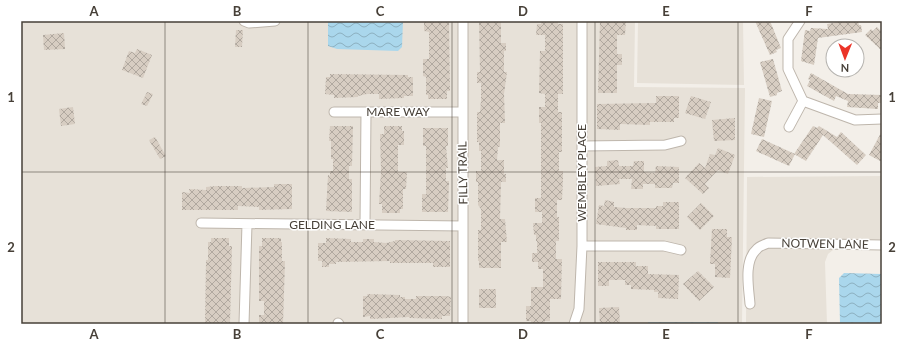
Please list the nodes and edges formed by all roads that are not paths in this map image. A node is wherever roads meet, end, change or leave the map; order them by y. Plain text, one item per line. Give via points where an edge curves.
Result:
1 (244, 21) edge
2 (275, 21) edge
3 (464, 21) edge
4 (582, 21) edge
5 (800, 21) edge
6 (803, 102) junction
7 (334, 112) dead end
8 (366, 112) junction
9 (462, 112) junction
10 (882, 119) edge
11 (789, 127) dead end
12 (680, 141) dead end
13 (582, 146) junction
14 (201, 223) dead end
15 (247, 224) junction
16 (365, 226) junction
17 (463, 226) junction
18 (882, 245) edge
19 (582, 246) junction
20 (682, 250) dead end
21 (750, 304) dead end
22 (244, 324) edge
23 (463, 324) edge
24 (574, 324) edge

1 - 2 street
3 - 9 street, FILLY TRAIL
4 - 13 street, WEMBLEY PLACE
5 - 6 street via 788,39 788,69
6 - 10 street via 855,120
6 - 11 street
7 - 8 street, MARE WAY
8 - 9 street, MARE WAY
8 - 16 street
9 - 17 street, FILLY TRAIL
12 - 13 street via 665,145
13 - 19 street, WEMBLEY PLACE
14 - 15 street, GELDING LANE
15 - 16 street, GELDING LANE
15 - 22 street
16 - 17 street, GELDING LANE
17 - 23 street, FILLY TRAIL
18 - 21 street, NOTWEN LANE via 768,243 756,249 751,258
19 - 20 street via 664,246
19 - 24 street, WEMBLEY PLACE via 579,309

